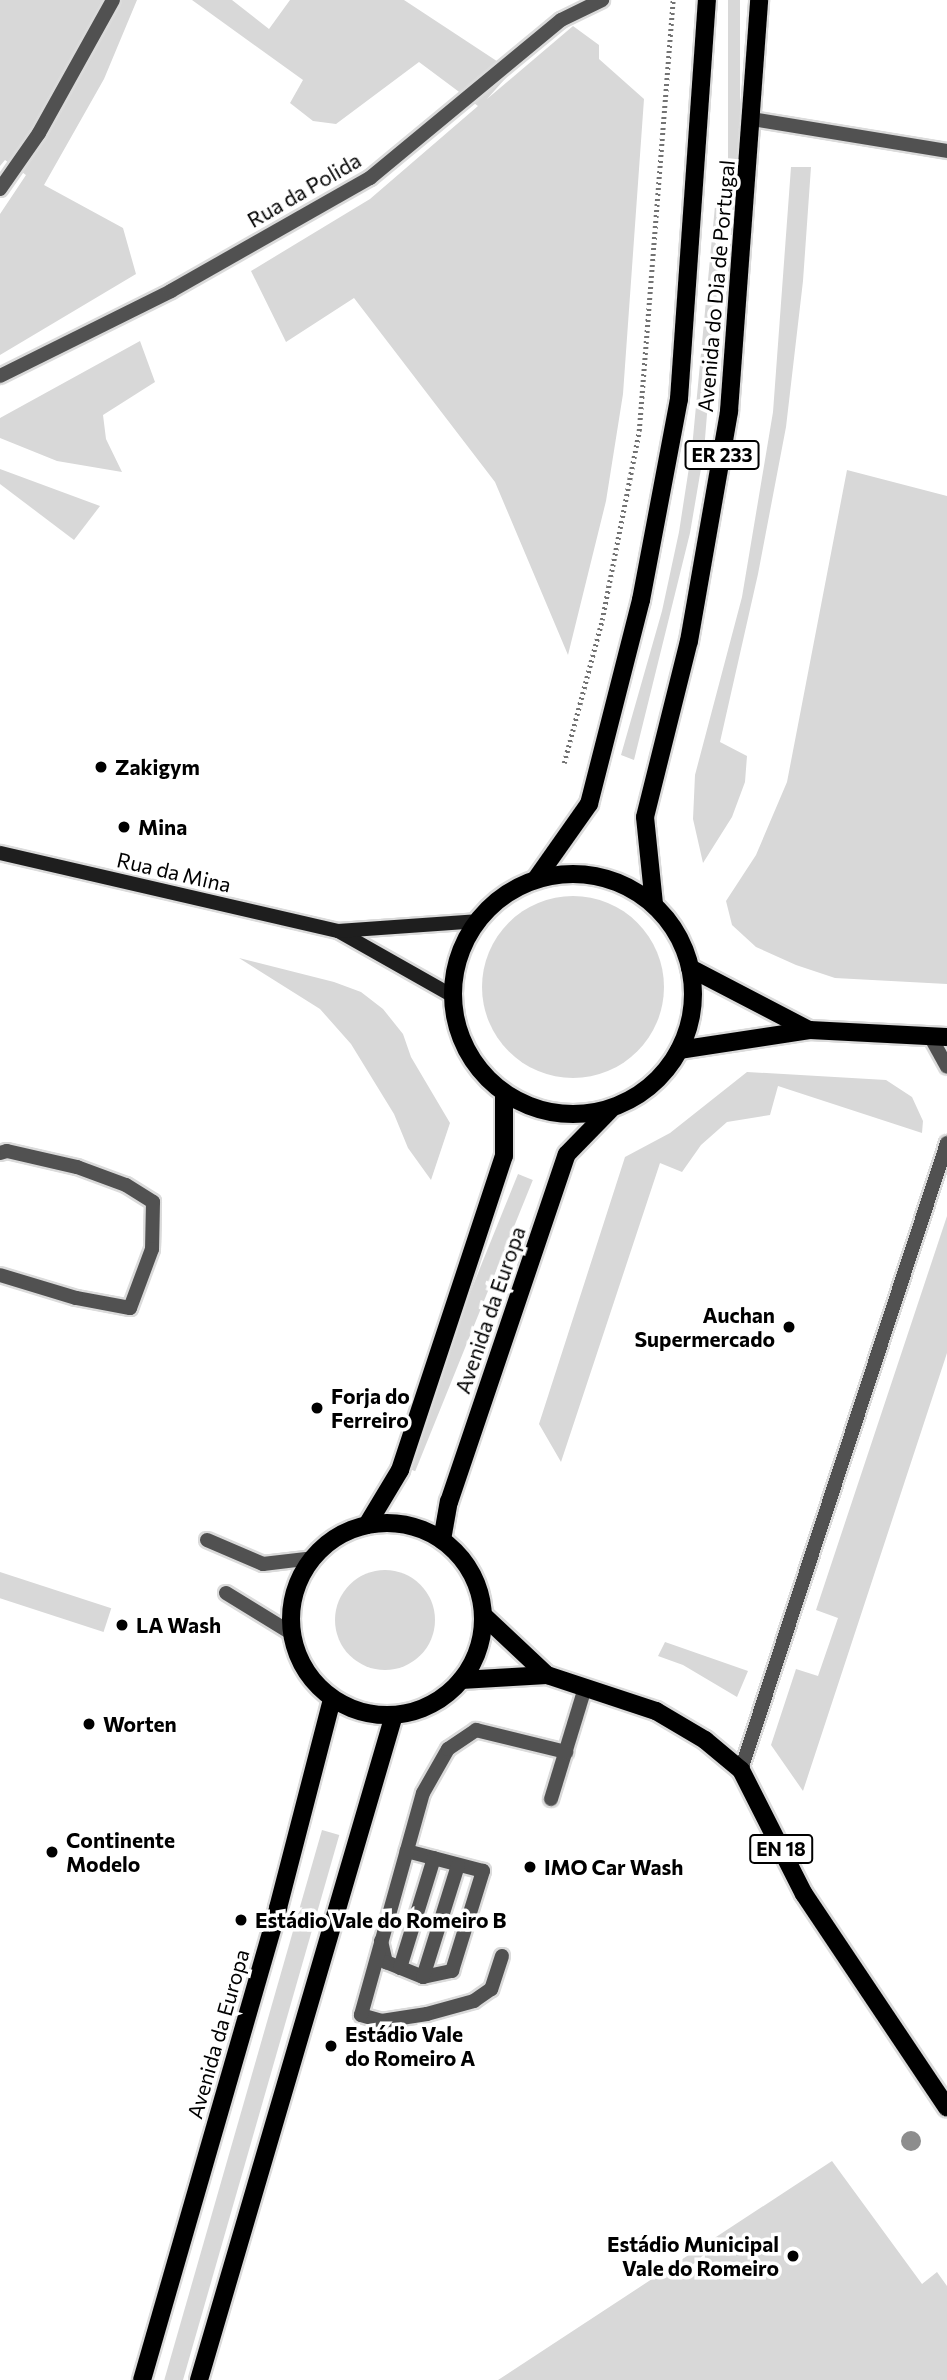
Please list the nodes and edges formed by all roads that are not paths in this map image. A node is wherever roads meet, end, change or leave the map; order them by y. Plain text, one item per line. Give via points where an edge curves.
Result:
1 (113, 0) edge
2 (602, 0) edge
3 (707, 0) edge
4 (760, 0) edge
5 (752, 120) junction
6 (947, 151) edge
7 (0, 189) edge
8 (0, 376) edge
9 (0, 853) edge
10 (536, 879) junction
11 (654, 904) junction
12 (480, 921) junction
13 (338, 931) junction
14 (690, 968) junction
15 (453, 996) junction
16 (809, 1030) junction
17 (939, 1036) edge
18 (679, 1050) junction
19 (947, 1068) edge
20 (504, 1095) junction
21 (610, 1110) junction
22 (947, 1143) edge
23 (0, 1153) edge
24 (0, 1275) edge
25 (367, 1525) junction
26 (207, 1540) dead end
27 (442, 1540) junction
28 (313, 1558) junction
29 (226, 1593) dead end
30 (483, 1615) junction
31 (291, 1633) junction
32 (547, 1675) junction
33 (461, 1680) junction
34 (585, 1688) junction
35 (332, 1699) junction
36 (394, 1716) junction
37 (566, 1752) junction
38 (741, 1770) junction
39 (551, 1799) dead end
40 (407, 1851) junction
41 (434, 1858) junction
42 (458, 1865) junction
43 (381, 1939) junction
44 (502, 1956) dead end
45 (400, 1968) junction
46 (423, 1976) junction
47 (947, 2108) edge
48 (142, 2380) edge
49 (199, 2380) edge

1 - 7 street via 39,133
2 - 8 street, Rua da Polida via 561,20 370,178 171,291
3 - 10 main road, Avenida do Dia de Portugal / ER 233 via 679,399 644,587 589,804
4 - 5 main road, Avenida do Dia de Portugal / ER 233
5 - 6 street
5 - 11 main road, Avenida do Dia de Portugal / ER 233 via 721,462 689,641 645,817
9 - 13 main road, Rua da Mina
10 - 11 main road via 571,873 606,877
10 - 12 main road via 494,902
11 - 14 main road via 673,927
12 - 13 main road
12 - 15 main road via 462,945 452,978
13 - 15 main road
14 - 16 main road
14 - 18 main road via 693,1007
15 - 20 main road via 453,1017 465,1052
16 - 17 main road
16 - 18 main road
17 - 19 street
18 - 21 main road via 672,1064 642,1094
20 - 21 main road via 545,1112 583,1115
20 - 25 main road, Avenida da Europa via 504,1156 400,1470
21 - 27 main road, Avenida da Europa via 568,1154 449,1502
22 - 38 street
23 - 24 street via 77,1167 126,1185 153,1202 152,1249 130,1308 76,1298
25 - 27 main road via 393,1523 418,1528
25 - 28 main road via 337,1537
26 - 28 street via 263,1564
27 - 30 main road via 469,1569
28 - 31 main road via 291,1604
29 - 31 street
30 - 32 main road, EN 18
30 - 33 main road via 474,1661
31 - 35 main road via 305,1671
32 - 33 main road, EN 18
32 - 34 main road, EN 18
33 - 36 main road via 420,1710
34 - 37 street
34 - 38 main road, EN 18 via 656,1711 705,1740
35 - 36 main road via 362,1713
35 - 48 main road, Avenida da Europa via 278,1908
36 - 49 main road
37 - 39 street
37 - 40 street via 476,1730 448,1749 424,1793
38 - 47 main road, EN 18 via 804,1894
40 - 41 street
40 - 43 street
41 - 42 street
41 - 45 street
42 - 46 street
42 - 46 street via 483,1871 454,1967
43 - 44 street via 361,2015 382,2021 474,2001 491,1989
43 - 45 street via 386,1962
45 - 46 street

